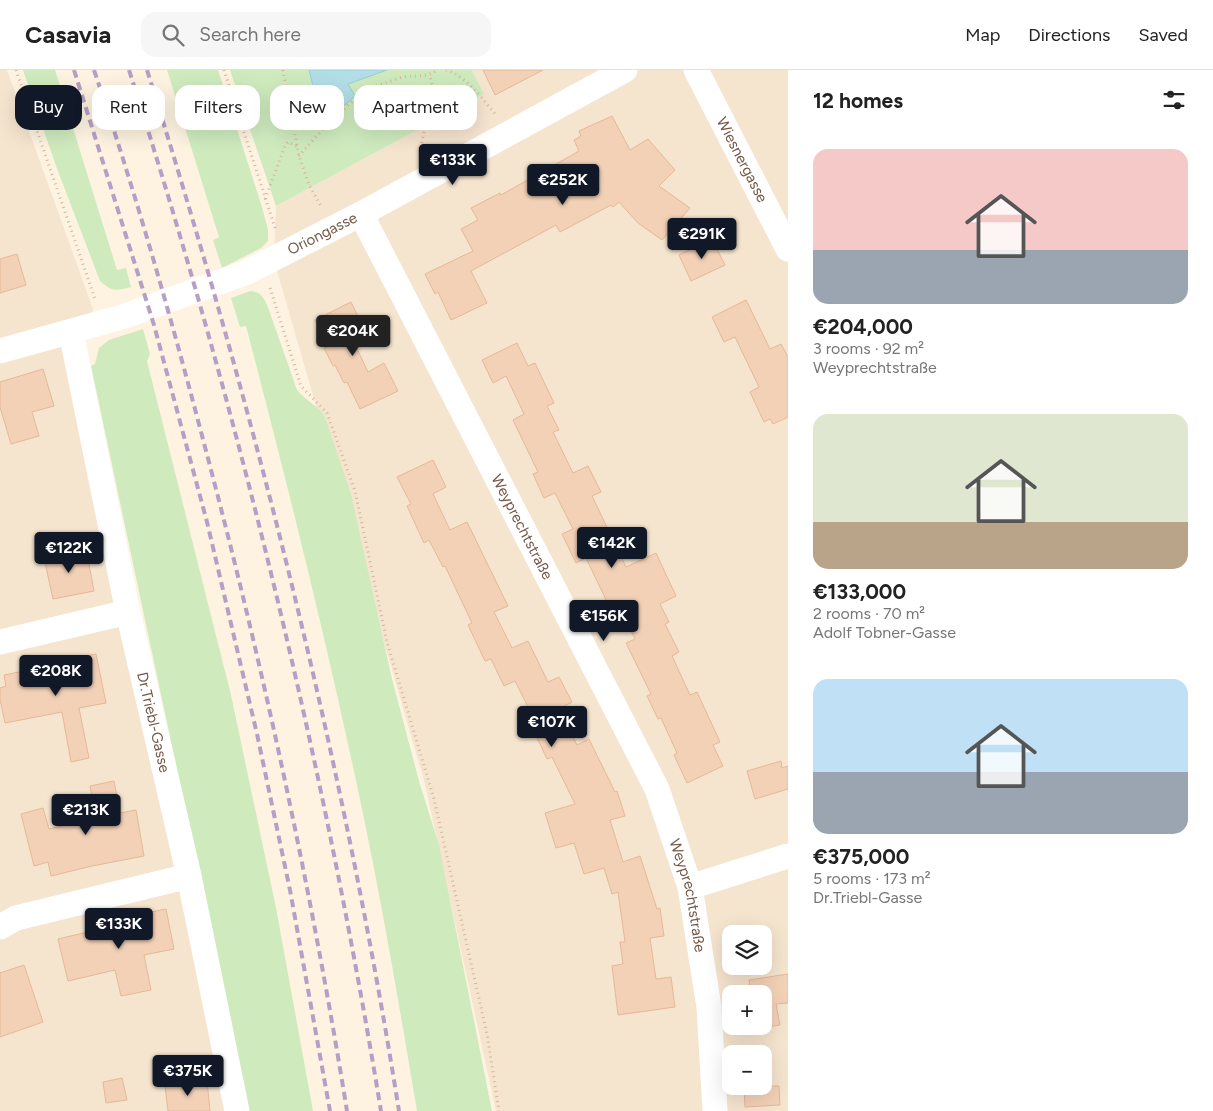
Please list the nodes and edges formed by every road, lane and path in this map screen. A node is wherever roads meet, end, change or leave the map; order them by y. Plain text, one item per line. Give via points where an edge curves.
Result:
1 (16, 70) edge
2 (224, 70) edge
3 (283, 70) edge
4 (437, 70) edge
5 (446, 70) edge
6 (625, 70) edge
7 (696, 70) edge
8 (430, 75) junction
9 (509, 133) junction
10 (297, 146) junction
11 (299, 156) junction
12 (434, 174) junction
13 (265, 200) junction
14 (361, 214) junction
15 (333, 228) junction
16 (788, 249) edge
17 (284, 253) junction
18 (262, 264) junction
19 (103, 322) junction
20 (71, 332) junction
21 (0, 350) edge
22 (128, 612) junction
23 (0, 642) edge
24 (788, 856) edge
25 (189, 876) junction
26 (690, 887) junction
27 (0, 927) edge
28 (237, 1111) edge
29 (500, 1111) edge
30 (715, 1111) edge

1 - 19 path
2 - 13 path
3 - 10 path
4 - 8 path
5 - 9 path via 455,73 470,87
6 - 9 street, Oriongasse
7 - 16 street, Wiesnergasse
8 - 11 path via 400,77 373,88 319,133
8 - 12 path via 433,91 421,146
9 - 12 street, Oriongasse
10 - 11 path
10 - 13 path via 288,142 284,146
11 - 15 path via 309,185
12 - 14 street, Oriongasse
13 - 17 path
14 - 15 street, Oriongasse
14 - 26 street, Weyprechtstraße via 657,789
15 - 17 street, Oriongasse
17 - 18 street, Oriongasse
18 - 19 street, Oriongasse
18 - 29 path via 301,386 327,413 355,491 387,642 434,799 487,1034
19 - 20 street, Oriongasse
20 - 21 street, Oriongasse
20 - 22 street, Dr.Triebl-Gasse
22 - 23 street
22 - 25 street, Dr.Triebl-Gasse
24 - 26 street
25 - 27 street via 16,918
25 - 28 street, Dr.Triebl-Gasse
26 - 30 street, Weyprechtstraße via 709,1007

